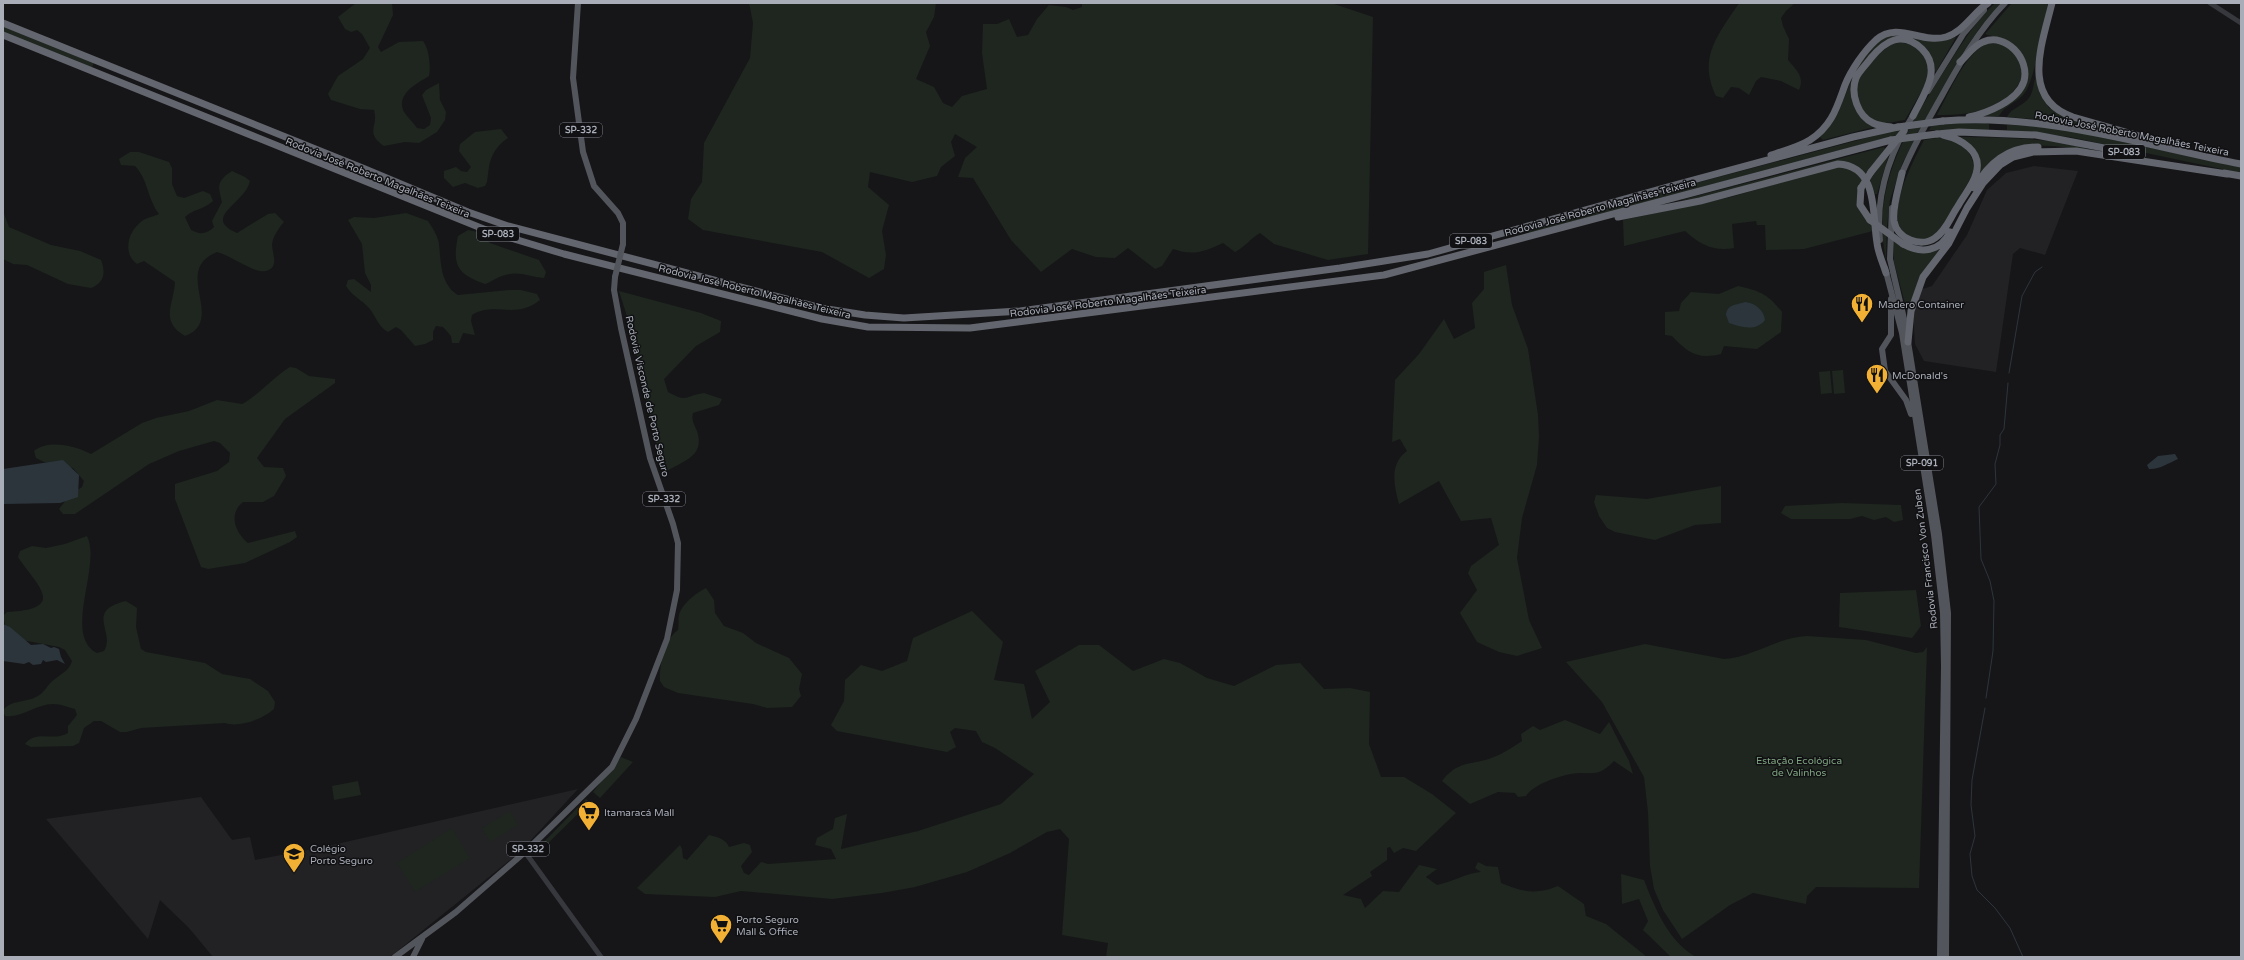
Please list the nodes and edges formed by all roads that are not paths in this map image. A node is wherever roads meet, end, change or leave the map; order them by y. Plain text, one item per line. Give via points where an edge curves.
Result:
1 (578, 3) edge
2 (1988, 3) edge
3 (1991, 3) edge
4 (2005, 3) edge
5 (2052, 3) edge
6 (2210, 3) edge
7 (3, 23) edge
8 (2241, 23) edge
9 (3, 35) edge
10 (1960, 62) junction
11 (1913, 116) junction
12 (1946, 121) junction
13 (1901, 129) junction
14 (1937, 134) junction
15 (2076, 151) junction
16 (2228, 162) junction
17 (2241, 164) edge
18 (1902, 173) junction
19 (2228, 174) junction
20 (1710, 176) junction
21 (2241, 176) edge
22 (1565, 227) junction
23 (1886, 272) junction
24 (1891, 287) junction
25 (1908, 342) junction
26 (1919, 441) junction
27 (525, 852) junction
28 (427, 935) junction
29 (402, 950) junction
30 (396, 957) edge
31 (412, 957) edge
32 (601, 957) edge
33 (1940, 957) edge
34 (1946, 957) edge

1 - 27 main road, Rodovia Visconde de Porto Seguro / SP-332, bridge via 573,78 583,152 594,186 618,213 623,223 623,244 614,290 650,458 676,534 677,590 662,652 650,686 619,754 612,766
2 - 20 highway via 1958,31 1946,37 1931,39 1900,32 1884,35 1872,45 1850,74 1835,114 1816,136 1796,147
3 - 11 main road, Rodovia Francisco Von Zuben / SP-091 via 1964,33
4 - 10 main road, Rodovia Francisco Von Zuben / SP-091 via 1982,29
5 - 16 highway via 2039,72 2042,92 2054,108 2073,117
6 - 8 street
7 - 20 highway, Rodovia José Roberto Magalhães Teixeira / SP-083 via 468,212 558,240 821,308 865,315 934,317 1020,311 1428,254
9 - 22 highway, Rodovia José Roberto Magalhães Teixeira / SP-083 via 509,238 845,324 902,329 970,328 1384,275
10 - 12 highway via 1983,41 2003,42 2020,56 2024,68 2024,81 2014,95 1990,110
10 - 18 main road, Rodovia Francisco Von Zuben / SP-091
11 - 13 main road, Rodovia Francisco Von Zuben / SP-091
11 - 13 highway via 1932,76 1931,64 1926,53 1913,43 1902,40 1889,41 1879,48 1860,72 1855,83 1854,95 1859,110 1868,120
12 - 13 highway, Rodovia José Roberto Magalhães Teixeira / SP-083, bridge
12 - 16 highway, Rodovia José Roberto Magalhães Teixeira / SP-083 via 2014,121 2061,127
13 - 15 highway, bridge via 1860,188 1860,205 1870,220 1903,244 1923,251 1941,244 1985,170 2004,154 2028,147
13 - 20 highway, Rodovia José Roberto Magalhães Teixeira / SP-083 via 1853,137
13 - 23 main road, Rodovia Francisco Von Zuben / SP-091 via 1880,205 1880,244
14 - 18 highway via 1957,138 1966,144 1973,152 1977,169 1973,182 1942,232 1933,240 1914,242 1902,235 1896,226 1894,216
14 - 19 highway, Rodovia José Roberto Magalhães Teixeira / SP-083 via 1980,132 2056,137
14 - 22 highway, Rodovia José Roberto Magalhães Teixeira / SP-083, bridge via 1891,140
15 - 19 highway
15 - 25 highway via 2027,153 2006,161 1988,177 1967,208 1949,243 1919,283 1911,311
16 - 17 highway, Rodovia José Roberto Magalhães Teixeira / SP-083
18 - 25 main road, Rodovia Francisco Von Zuben / SP-091 via 1890,213 1889,249 1891,269
19 - 21 highway, Rodovia José Roberto Magalhães Teixeira / SP-083
22 - 23 highway via 1700,201 1844,164 1859,173 1869,186 1873,198 1878,250
23 - 24 main road, Rodovia Francisco Von Zuben / SP-091
24 - 26 main road, Rodovia Francisco Von Zuben / SP-091 via 1902,333
24 - 26 main road via 1891,334 1882,349 1885,372 1906,400
25 - 34 main road, Rodovia Francisco Von Zuben / SP-091 via 1939,534 1948,612
26 - 33 main road, Rodovia Francisco Von Zuben / SP-091 via 1943,613
27 - 28 main road, Rodovia Visconde de Porto Seguro / SP-332
27 - 32 street
28 - 29 main road, Rodovia Visconde de Porto Seguro / SP-332
28 - 31 main road, SP-332 via 416,947
29 - 30 main road, Rodovia Visconde de Porto Seguro / SP-332
29 - 31 main road via 411,952

